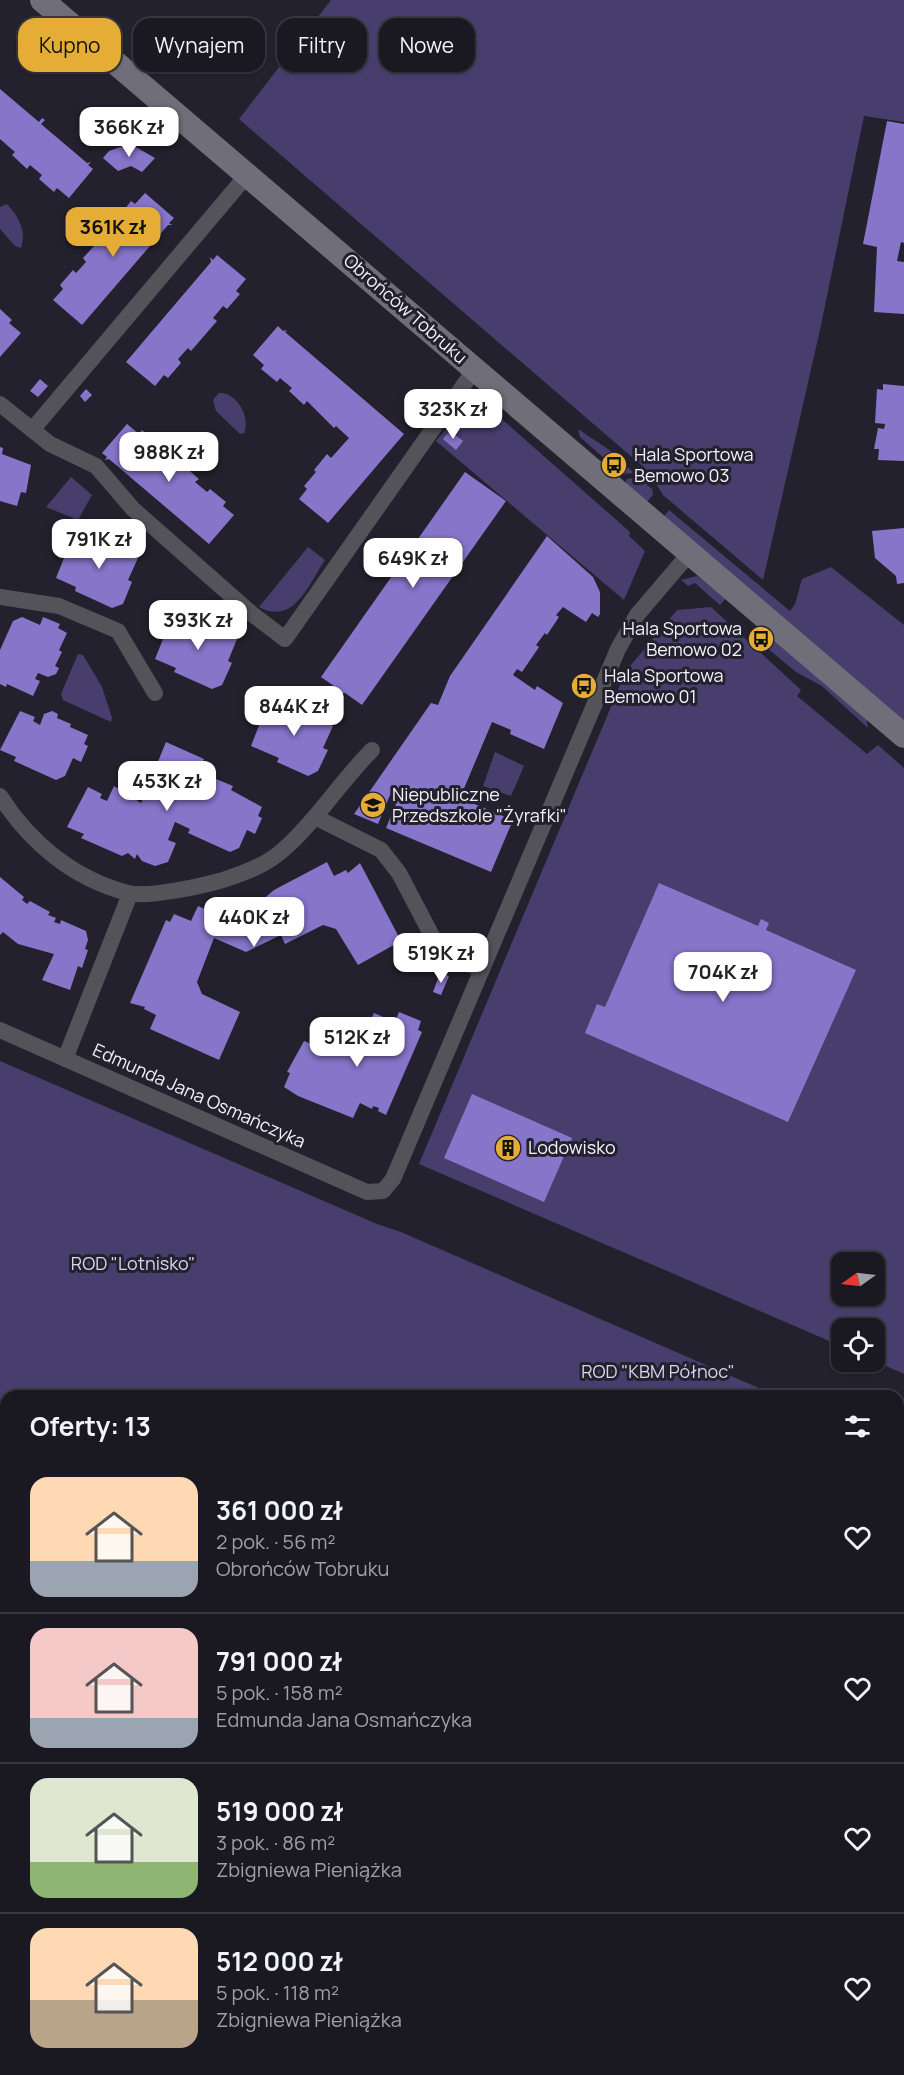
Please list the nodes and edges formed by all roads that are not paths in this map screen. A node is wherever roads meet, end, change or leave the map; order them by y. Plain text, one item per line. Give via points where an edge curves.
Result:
1 (42, 0) edge
2 (247, 175) junction
3 (475, 369) junction
4 (0, 404) edge
5 (32, 430) junction
6 (689, 554) junction
7 (0, 597) edge
8 (155, 693) dead end
9 (904, 736) edge
10 (372, 750) dead end
11 (0, 796) edge
12 (315, 817) junction
13 (130, 894) junction
14 (482, 969) junction
15 (0, 1030) edge
16 (65, 1059) junction

1 - 2 street, Obrońców Tobruku
2 - 3 street, Obrońców Tobruku
2 - 5 street
3 - 5 street via 285,639 133,509 96,466 50,444
3 - 6 street, Obrońców Tobruku
4 - 5 street
6 - 9 street, Obrońców Tobruku
6 - 14 street via 637,615 618,649
7 - 8 street via 59,606 118,631
10 - 12 street via 344,778
11 - 13 street via 27,833 60,863
12 - 13 street via 283,851 251,870 208,885
12 - 14 street via 381,850 399,873 442,955
13 - 16 street
14 - 16 street, Edmunda Jana Osmańczyka via 393,1179 383,1191 367,1192
15 - 16 street, Edmunda Jana Osmańczyka

